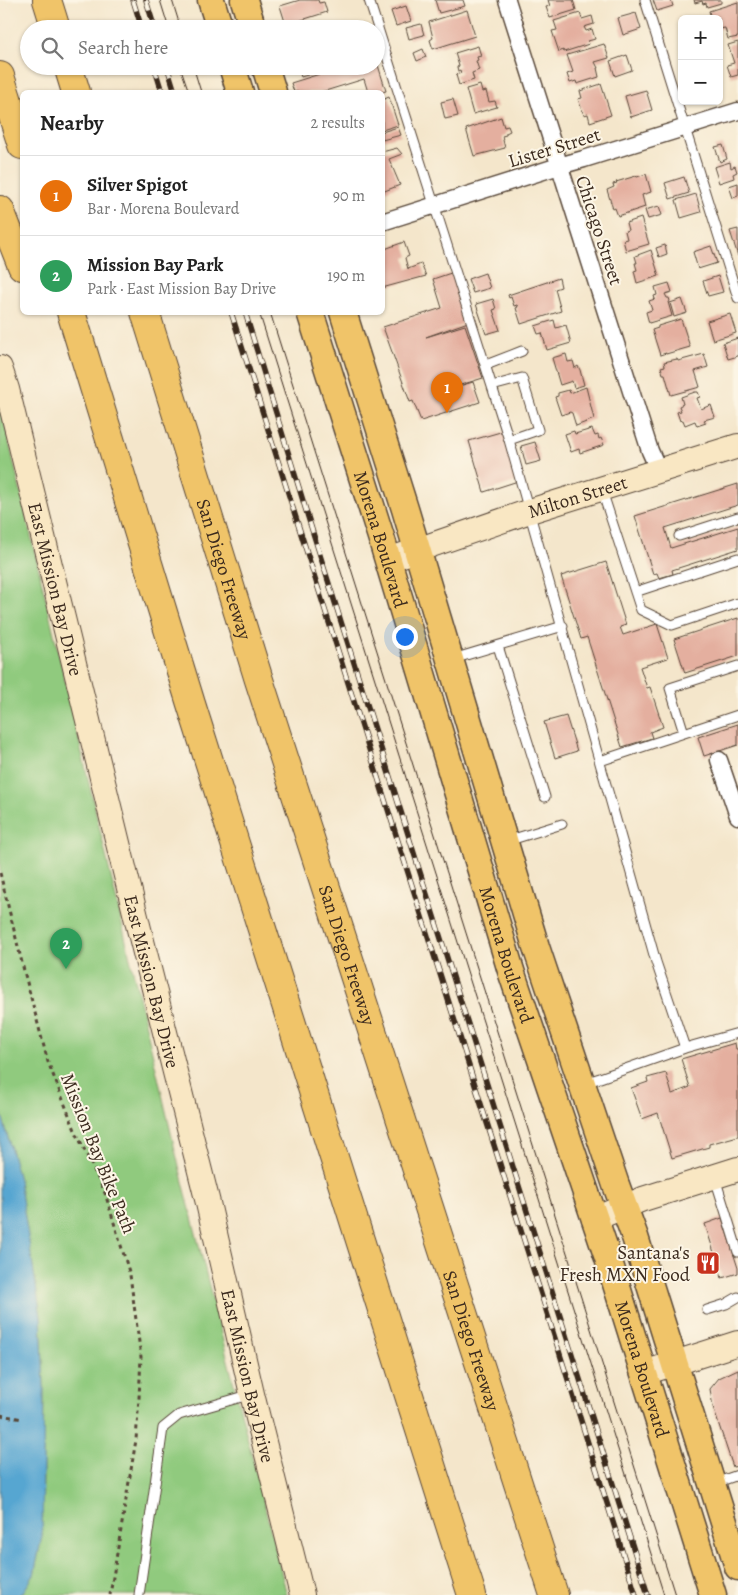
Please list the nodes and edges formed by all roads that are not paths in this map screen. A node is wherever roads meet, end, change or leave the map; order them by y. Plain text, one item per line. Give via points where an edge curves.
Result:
1 (47, 0) edge
2 (211, 0) edge
3 (244, 0) edge
4 (369, 0) edge
5 (507, 0) edge
6 (645, 0) edge
7 (53, 20) edge
8 (217, 20) edge
9 (250, 20) edge
10 (375, 20) edge
11 (385, 50) edge
12 (71, 75) edge
13 (235, 75) edge
14 (268, 75) edge
15 (0, 76) edge
16 (75, 90) edge
17 (239, 90) edge
18 (273, 90) edge
19 (738, 111) edge
20 (684, 129) junction
21 (20, 139) edge
22 (559, 166) junction
23 (435, 206) junction
24 (0, 210) edge
25 (385, 221) edge
26 (20, 261) edge
27 (738, 298) edge
28 (56, 315) edge
29 (146, 315) edge
30 (311, 315) edge
31 (345, 315) edge
32 (74, 323) edge
33 (522, 351) dead end
34 (486, 365) junction
35 (0, 368) edge
36 (492, 386) junction
37 (509, 440) junction
38 (738, 446) edge
39 (659, 471) junction
40 (601, 490) junction
41 (530, 511) junction
42 (738, 517) edge
43 (679, 536) dead end
44 (418, 550) junction
45 (738, 558) edge
46 (388, 560) junction
47 (635, 592) junction
48 (738, 603) edge
49 (563, 626) junction
50 (498, 646) junction
51 (450, 660) junction
52 (738, 666) edge
53 (738, 715) edge
54 (684, 733) junction
55 (719, 760) dead end
56 (600, 761) junction
57 (546, 797) dead end
58 (738, 816) edge
59 (562, 824) dead end
60 (505, 842) junction
61 (738, 1032) edge
62 (685, 1048) junction
63 (582, 1083) junction
64 (738, 1169) edge
65 (714, 1178) junction
66 (624, 1208) junction
67 (594, 1219) junction
68 (738, 1252) edge
69 (738, 1297) edge
70 (707, 1310) dead end
71 (738, 1343) edge
72 (674, 1363) junction
73 (644, 1373) junction
74 (252, 1394) junction
75 (738, 1475) edge
76 (712, 1484) junction
77 (738, 1567) edge
78 (139, 1595) edge
79 (302, 1595) edge
80 (472, 1595) edge
81 (554, 1595) edge
82 (713, 1595) edge

1 - 7 highway
2 - 8 main road
3 - 9 main road
4 - 10 lane
5 - 22 street, Chicago Street
6 - 20 lane
11 - 23 lane
12 - 16 highway
13 - 17 main road
14 - 18 main road
15 - 21 highway
19 - 20 street, Lister Street
20 - 22 street, Lister Street
20 - 27 lane
22 - 23 street, Lister Street
22 - 39 street, Chicago Street
23 - 25 street, Lister Street
23 - 34 lane
24 - 26 highway
28 - 32 highway
29 - 81 highway, San Diego Freeway via 259,680
30 - 46 main road, Morena Boulevard
31 - 44 main road, Morena Boulevard
32 - 80 highway
33 - 34 lane
34 - 36 lane
35 - 74 main road, East Mission Bay Drive via 208,1203
36 - 37 lane
36 - 37 lane via 522,378 538,430
37 - 41 lane
38 - 39 main road, Milton Street
39 - 40 main road, Milton Street
40 - 41 main road, Milton Street
40 - 47 lane
41 - 44 main road, Milton Street
41 - 49 lane
42 - 43 lane
44 - 46 main road, Milton Street
44 - 51 main road, Morena Boulevard
45 - 47 lane
46 - 67 main road, Morena Boulevard via 511,971
47 - 48 lane via 641,610 672,625
49 - 50 lane
49 - 56 lane
50 - 51 lane
50 - 57 lane
51 - 60 main road, Morena Boulevard
52 - 54 lane via 670,688
53 - 54 lane
54 - 56 lane
55 - 58 street
56 - 62 lane via 656,962
59 - 60 lane
60 - 63 main road, Morena Boulevard
61 - 62 lane
62 - 63 lane
63 - 66 main road, Morena Boulevard
64 - 65 main road
65 - 66 main road via 643,1199
65 - 68 lane
66 - 67 main road
66 - 72 main road, Morena Boulevard
67 - 73 main road, Morena Boulevard
69 - 70 lane
71 - 72 main road
72 - 73 main road
72 - 76 main road, Morena Boulevard
73 - 82 main road, Morena Boulevard
74 - 78 lane via 179,1415 163,1428
74 - 79 main road, East Mission Bay Drive
75 - 76 lane
76 - 77 main road, Morena Boulevard

